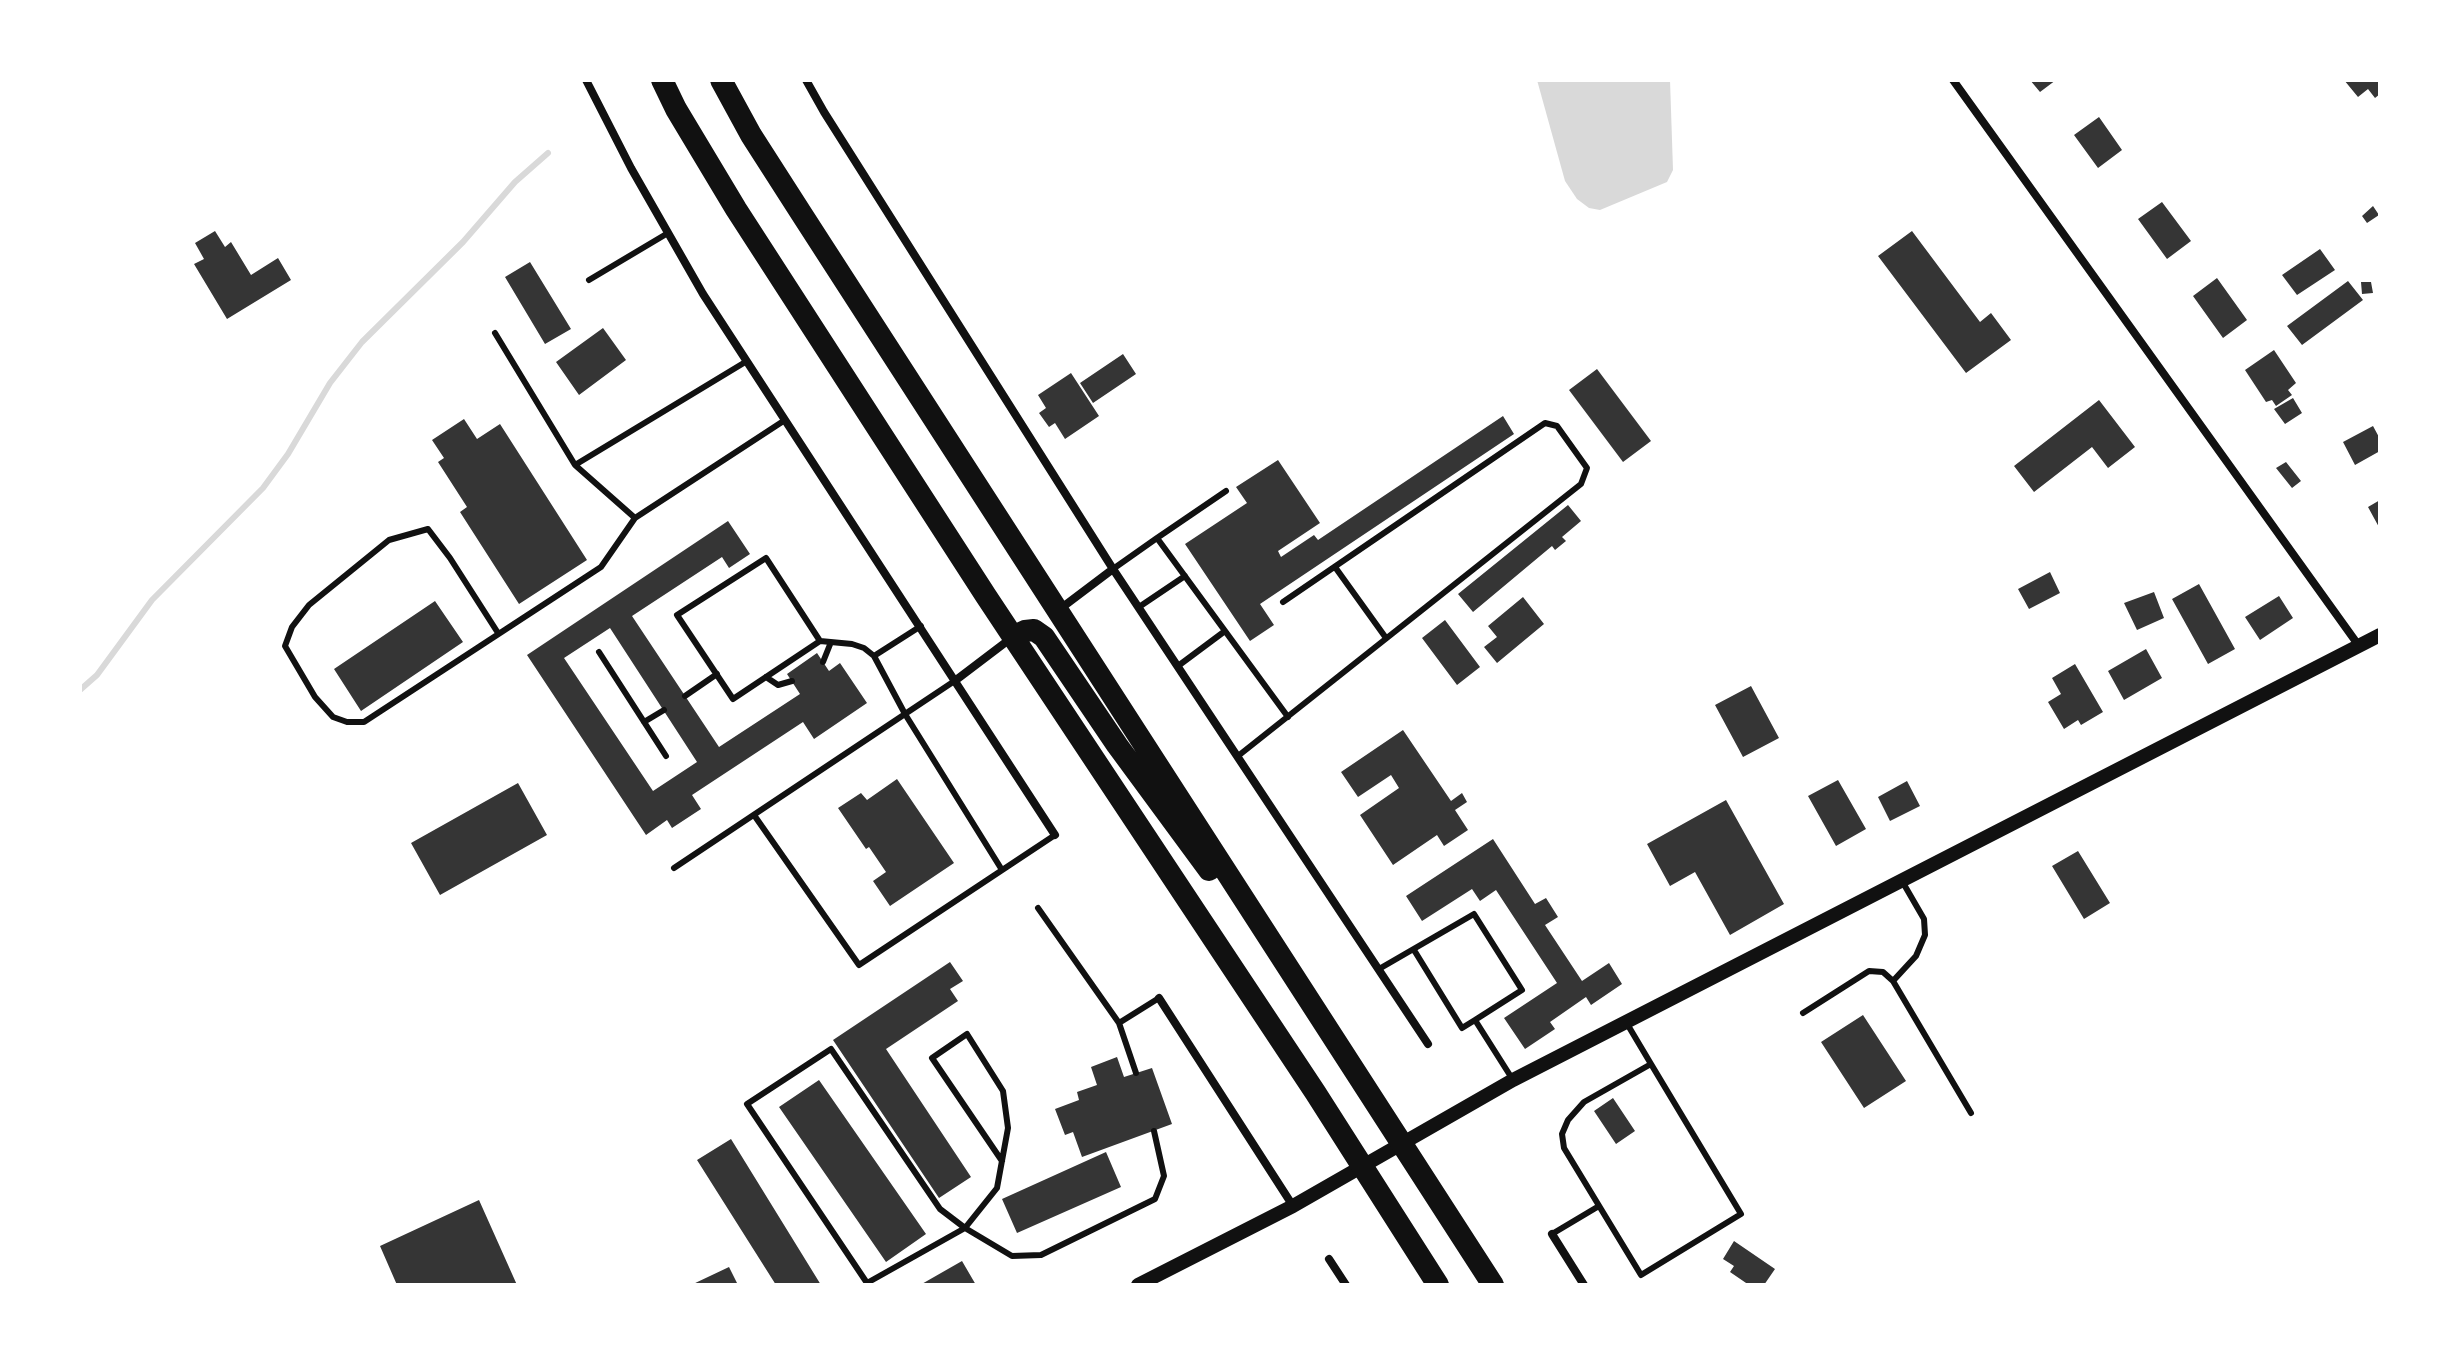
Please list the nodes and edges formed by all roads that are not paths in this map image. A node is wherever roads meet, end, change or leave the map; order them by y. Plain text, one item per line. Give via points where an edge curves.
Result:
1 (586, 80) edge
2 (662, 80) edge
3 (721, 80) edge
4 (806, 80) edge
5 (1953, 80) edge
6 (668, 233) junction
7 (589, 280) dead end
8 (495, 333) dead end
9 (747, 361) junction
10 (785, 420) junction
11 (575, 465) junction
12 (1226, 491) dead end
13 (635, 518) junction
14 (1157, 538) junction
15 (1335, 567) junction
16 (1113, 569) junction
17 (1185, 576) junction
18 (1283, 602) dead end
19 (1139, 607) junction
20 (1059, 610) junction
21 (921, 626) junction
22 (1225, 631) junction
23 (498, 633) junction
24 (2380, 635) edge
25 (1014, 636) junction
26 (1386, 638) junction
27 (820, 641) junction
28 (831, 642) junction
29 (2359, 646) junction
30 (599, 652) dead end
31 (874, 656) junction
32 (823, 662) dead end
33 (1178, 666) junction
34 (717, 674) junction
35 (766, 677) junction
36 (956, 680) junction
37 (792, 681) dead end
38 (685, 696) dead end
39 (664, 710) dead end
40 (905, 714) junction
41 (1288, 717) junction
42 (644, 722) junction
43 (666, 756) dead end
44 (1238, 756) junction
45 (754, 815) junction
46 (1055, 835) joint
47 (674, 868) dead end
48 (1002, 870) junction
49 (1902, 881) junction
50 (1038, 908) dead end
51 (1267, 936) junction
52 (1414, 950) junction
53 (1379, 969) junction
54 (1893, 981) junction
55 (1159, 998) joint
56 (1803, 1013) dead end
57 (1475, 1020) junction
58 (1626, 1022) junction
59 (1119, 1023) junction
60 (1428, 1044) dead end
61 (1651, 1064) junction
62 (1136, 1073) dead end
63 (1513, 1080) junction
64 (1971, 1113) dead end
65 (1154, 1131) dead end
66 (1400, 1142) junction
67 (1002, 1161) junction
68 (1362, 1164) junction
69 (1293, 1206) junction
70 (1599, 1206) junction
71 (965, 1228) junction
72 (1552, 1234) joint
73 (1329, 1259) dead end
74 (1138, 1285) edge
75 (1346, 1285) edge
76 (1438, 1285) edge
77 (1493, 1285) edge
78 (1584, 1285) edge

1 - 6 street
2 - 25 highway via 736,209
3 - 20 highway via 792,200
4 - 16 street
5 - 29 street
6 - 7 lane
6 - 9 street
8 - 11 lane
9 - 10 street
9 - 11 lane
10 - 13 lane
10 - 21 street
11 - 13 lane
12 - 14 lane
13 - 23 lane via 601,567
14 - 16 lane
14 - 17 lane
15 - 18 lane
15 - 26 lane
15 - 26 lane via 1545,423 1557,426 1587,468 1581,484
16 - 19 street
16 - 20 street
17 - 19 lane
17 - 22 lane
19 - 33 street
20 - 51 highway
21 - 31 lane
21 - 36 street
22 - 33 lane
22 - 41 lane
23 - 23 lane via 364,722 333,717 285,646 309,605 389,540 428,529
24 - 29 street
25 - 36 street
25 - 51 highway via 1034,630 1044,637 1179,831
25 - 68 highway
26 - 41 lane
27 - 28 lane
27 - 34 lane via 766,558 677,615
27 - 35 lane
28 - 31 lane via 852,644
28 - 32 lane
29 - 49 street
30 - 42 lane
31 - 40 lane
33 - 44 street
34 - 35 lane via 733,699
34 - 38 lane
35 - 37 lane via 778,685
36 - 40 lane
36 - 46 street
39 - 42 lane
40 - 45 lane
40 - 48 lane
41 - 44 lane
42 - 43 lane
44 - 53 street
45 - 47 lane
45 - 48 lane via 859,965
46 - 48 lane
49 - 54 lane via 1924,919 1925,935 1916,956
49 - 58 street
50 - 59 lane
51 - 66 highway
52 - 53 lane
52 - 57 lane via 1462,1028
52 - 57 lane via 1474,914 1522,990
53 - 60 street
54 - 56 lane via 1883,972 1869,971
54 - 64 lane
55 - 59 lane
55 - 69 street
57 - 63 lane
58 - 61 lane
58 - 63 street
59 - 62 lane
61 - 70 lane via 1584,1102 1562,1134 1564,1148
61 - 70 lane via 1741,1214 1641,1275
63 - 66 street
65 - 71 lane via 1164,1176 1155,1199 1041,1255 1012,1256
66 - 68 street
66 - 77 highway
67 - 67 lane via 1008,1128 1003,1091 967,1034 932,1058
67 - 71 lane via 997,1188
68 - 69 street
68 - 76 highway
69 - 74 street
70 - 72 lane
71 - 71 lane via 867,1283 747,1104 831,1049 940,1209
72 - 78 street
73 - 75 street

